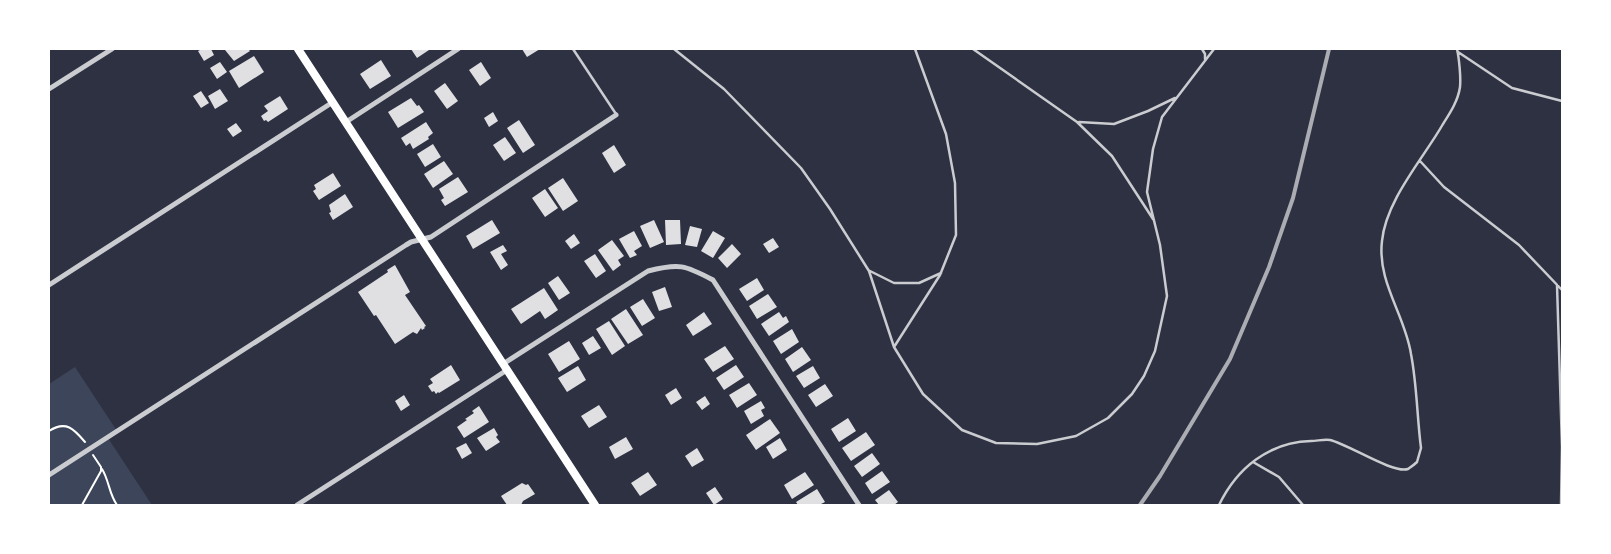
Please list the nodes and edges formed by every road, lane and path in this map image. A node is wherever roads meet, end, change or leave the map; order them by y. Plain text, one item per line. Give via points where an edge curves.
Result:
1 (112, 49) edge
2 (298, 49) edge
3 (458, 49) edge
4 (573, 49) edge
5 (674, 49) edge
6 (915, 49) edge
7 (973, 49) edge
8 (1202, 49) edge
9 (1214, 49) edge
10 (1457, 51) edge
11 (1205, 60) junction
12 (49, 89) edge
13 (1177, 97) junction
14 (1562, 101) edge
15 (333, 102) junction
16 (616, 115) joint
17 (346, 122) junction
18 (1077, 122) junction
19 (1420, 161) junction
20 (1154, 221) junction
21 (422, 239) junction
22 (869, 271) junction
23 (941, 273) junction
24 (49, 285) edge
25 (1557, 285) junction
26 (1562, 290) edge
27 (894, 346) junction
28 (505, 367) junction
29 (49, 431) edge
30 (83, 440) dead end
31 (94, 456) dead end
32 (1253, 462) junction
33 (101, 467) junction
34 (49, 475) edge
35 (82, 505) edge
36 (117, 505) edge
37 (296, 505) edge
38 (595, 505) edge
39 (859, 505) edge
40 (1220, 505) edge
41 (1303, 505) edge
42 (1562, 505) edge

1 - 12 street
2 - 15 main road
3 - 17 street
4 - 16 lane
5 - 22 lane via 724,89 801,168
6 - 23 lane via 946,134 955,183 956,235
7 - 18 lane
8 - 11 lane
9 - 11 lane
10 - 14 lane via 1512,88
10 - 19 lane via 1460,86 1454,106
11 - 13 lane
13 - 18 lane via 1114,124
13 - 20 lane via 1162,117 1153,149 1146,192
15 - 17 main road
15 - 24 street
16 - 21 street via 431,237
17 - 21 main road
18 - 20 lane via 1112,156
19 - 25 lane via 1444,187 1519,245
19 - 32 lane via 1402,186 1382,241 1389,293 1411,353 1420,448 1417,462 1407,469 1394,468 1330,440 1283,445
20 - 27 lane via 1166,296 1155,351 1132,394 1108,418 1076,436 1037,444 996,443 962,430 923,394
21 - 28 main road
21 - 34 street via 411,242
22 - 23 lane via 894,283 919,283
22 - 27 lane
23 - 27 lane
25 - 26 lane
25 - 42 lane
28 - 37 street
28 - 38 main road
28 - 39 street via 648,271 668,266 689,267 713,280
29 - 30 path via 64,425 72,428
31 - 33 path
32 - 40 lane via 1238,474
32 - 41 lane via 1279,477
33 - 35 path
33 - 36 path

